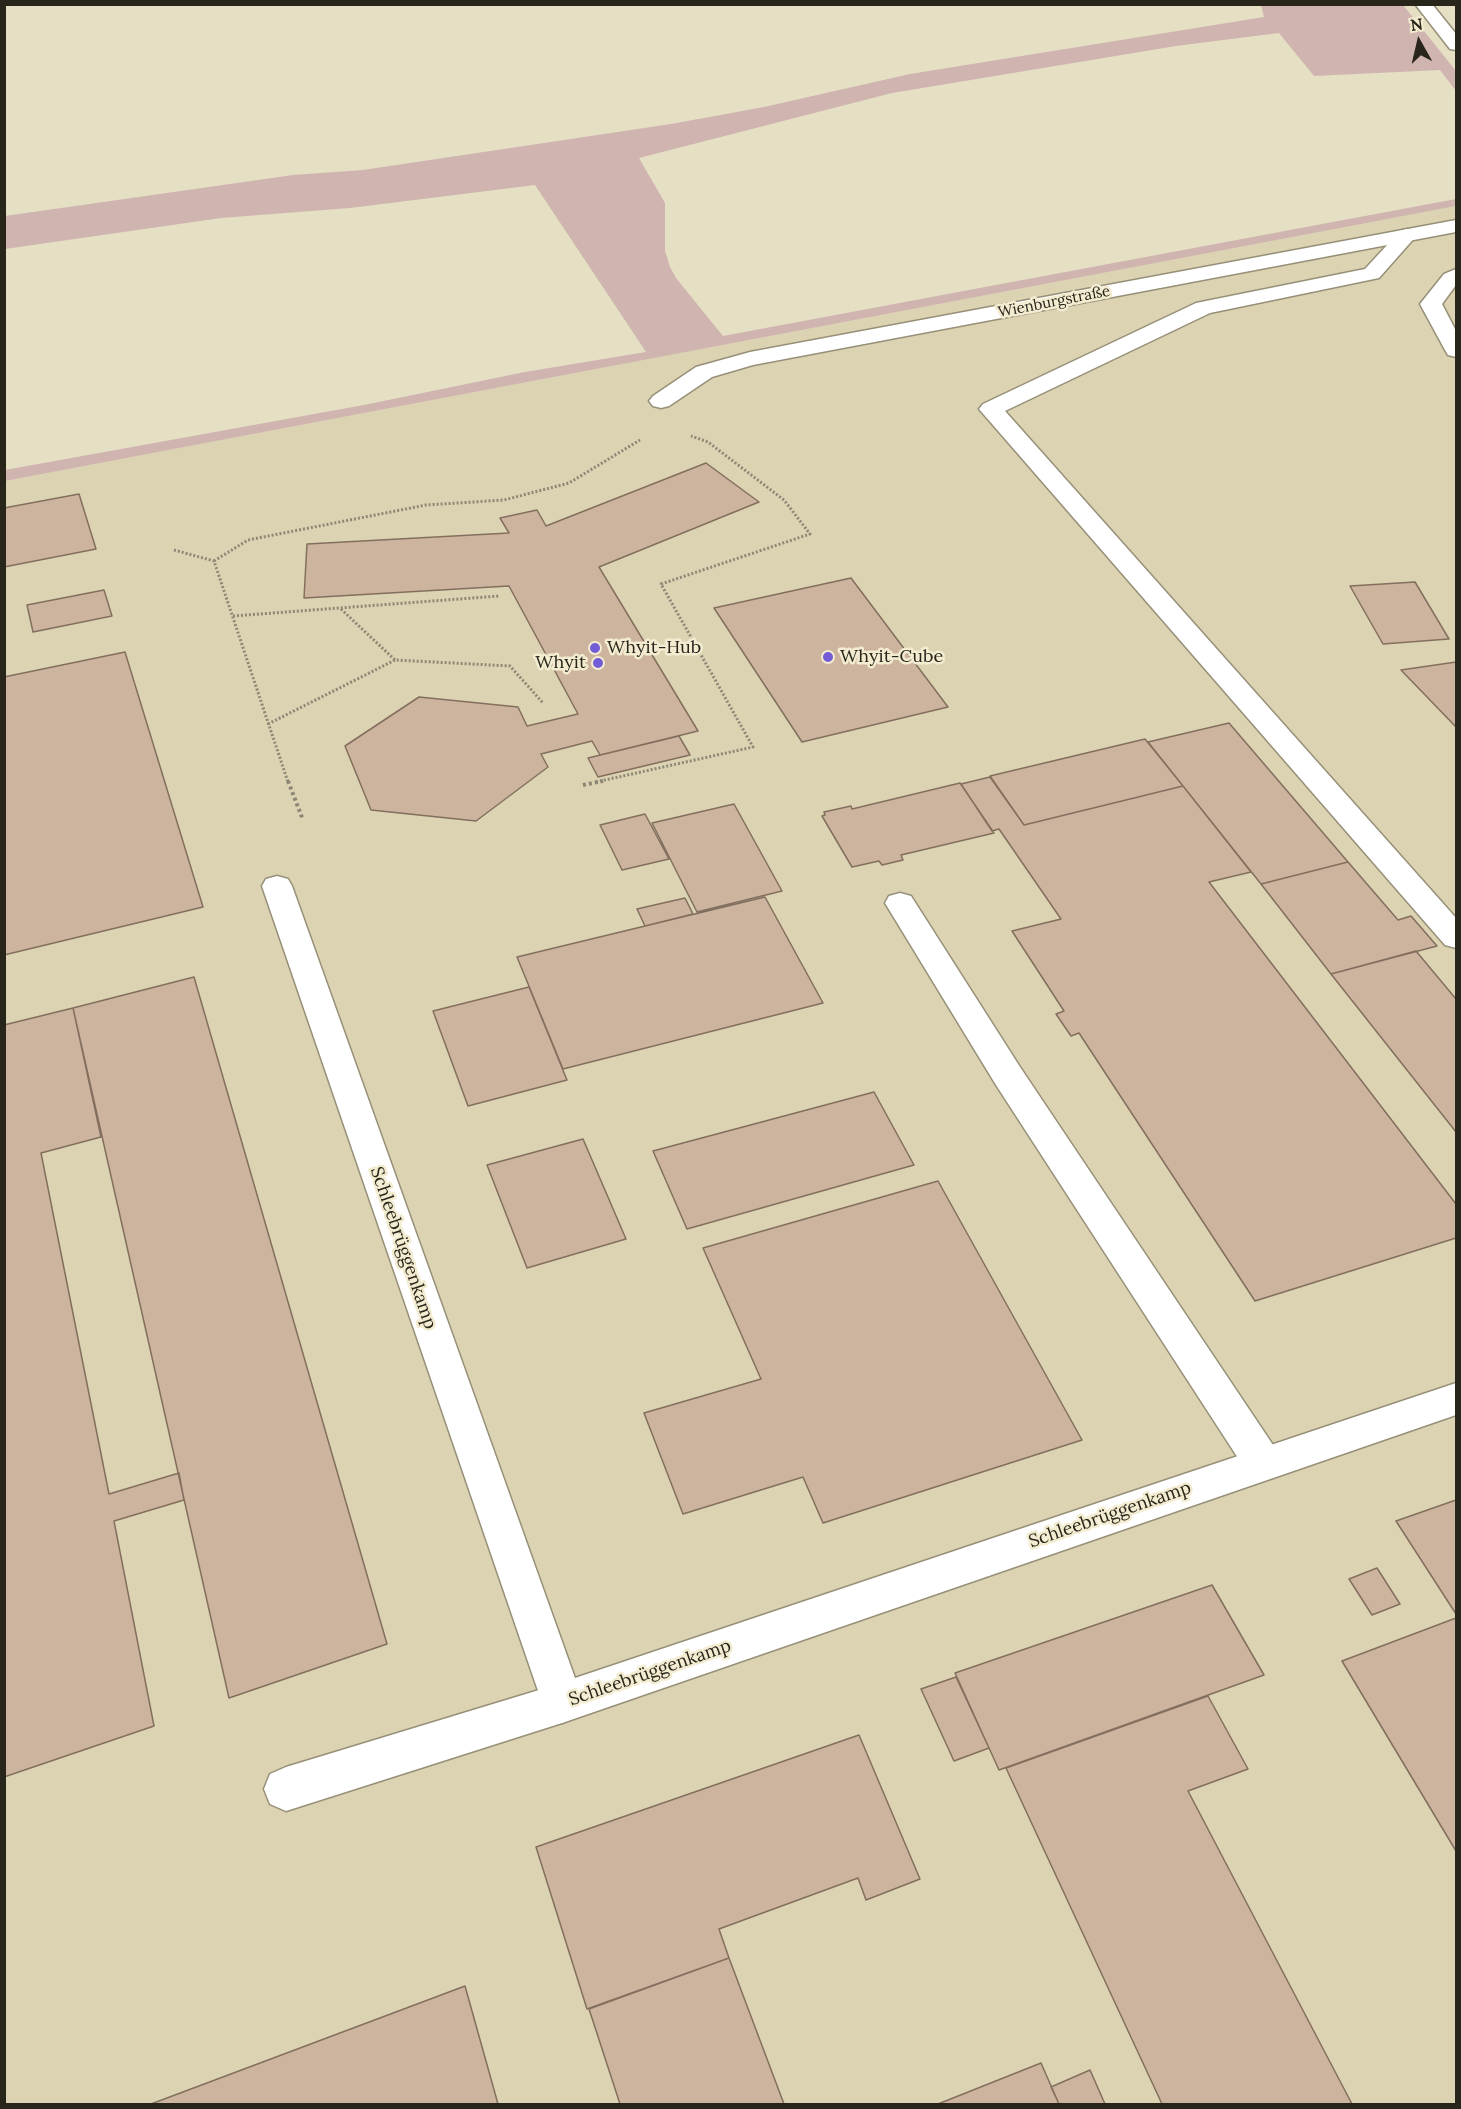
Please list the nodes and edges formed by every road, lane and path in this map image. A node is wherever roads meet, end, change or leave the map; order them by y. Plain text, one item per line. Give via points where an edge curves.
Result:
1 (1423, 4) edge
2 (1456, 45) edge
3 (1456, 226) edge
4 (1407, 235) junction
5 (1456, 276) edge
6 (1456, 350) edge
7 (661, 402) dead end
8 (689, 435) dead end
9 (643, 437) dead end
10 (174, 550) dead end
11 (214, 561) junction
12 (499, 596) dead end
13 (341, 608) junction
14 (233, 616) junction
15 (395, 660) junction
16 (543, 703) dead end
17 (268, 724) junction
18 (583, 785) dead end
19 (303, 820) dead end
20 (277, 886) dead end
21 (900, 903) dead end
22 (1456, 937) edge
23 (1456, 1399) edge
24 (1263, 1463) junction
25 (562, 1703) junction
26 (286, 1789) dead end

1 - 2 street
3 - 4 street, Wienburgstraße
4 - 7 street, Wienburgstraße via 741,361 704,372
4 - 22 street via 1372,273 1204,308 991,409
5 - 6 street via 1431,304
8 - 18 path via 708,442 784,500 810,534 661,584 753,747
9 - 11 path via 569,483 504,500 426,505 248,540
10 - 11 path
11 - 14 path
12 - 13 path
13 - 14 path
13 - 15 path
14 - 17 path
15 - 16 path via 510,666
15 - 17 path
17 - 19 path
20 - 25 street, Schleebrüggenkamp
21 - 24 street via 1015,1086
23 - 24 street, Schleebrüggenkamp
24 - 25 street, Schleebrüggenkamp
25 - 26 street

